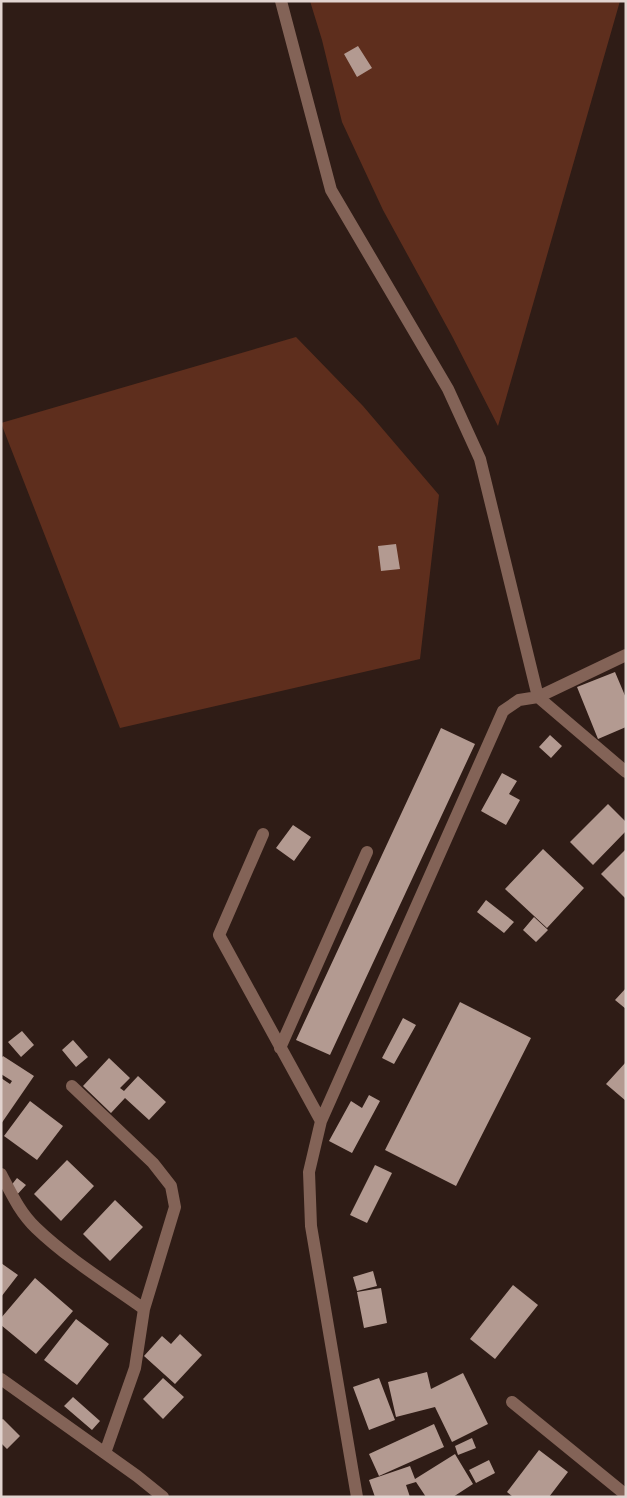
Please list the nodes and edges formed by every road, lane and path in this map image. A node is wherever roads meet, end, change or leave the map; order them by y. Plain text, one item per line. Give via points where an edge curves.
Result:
1 (281, 1) edge
2 (626, 655) edge
3 (538, 697) junction
4 (626, 772) edge
5 (263, 834) dead end
6 (367, 852) dead end
7 (280, 1048) junction
8 (72, 1086) dead end
9 (320, 1121) junction
10 (1, 1174) edge
11 (144, 1309) junction
12 (1, 1379) edge
13 (512, 1402) dead end
14 (104, 1453) junction
15 (626, 1495) edge
16 (163, 1497) edge
17 (357, 1497) edge

1 - 3 street via 331,190 448,388 480,459
2 - 3 street
3 - 4 street
3 - 9 street via 519,700 503,711
5 - 7 street via 219,935
6 - 7 street
7 - 9 street
8 - 11 street via 153,1163 170,1186 175,1206
9 - 17 street via 309,1172 311,1226
10 - 11 street via 15,1201 35,1228
11 - 14 street via 135,1368
12 - 14 street
13 - 15 street
14 - 16 street

